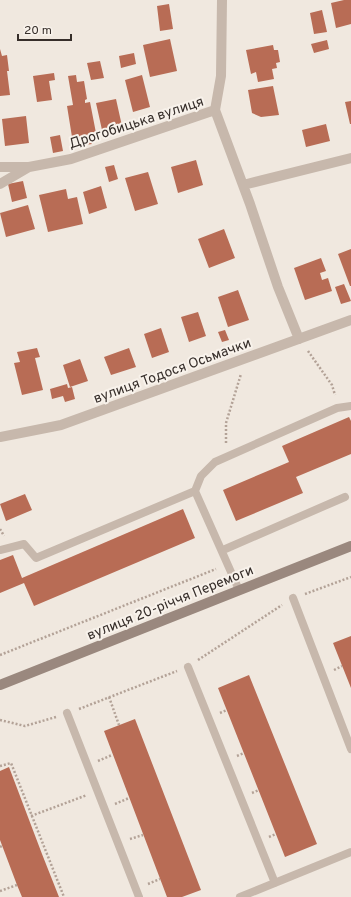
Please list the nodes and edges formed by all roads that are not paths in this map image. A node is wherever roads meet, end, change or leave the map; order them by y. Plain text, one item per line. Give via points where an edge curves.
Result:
1 (222, 0) edge
2 (215, 110) junction
3 (351, 158) edge
4 (0, 167) edge
5 (29, 167) junction
6 (0, 184) edge
7 (243, 185) junction
8 (351, 320) edge
9 (299, 339) junction
10 (351, 406) edge
11 (0, 437) edge
12 (195, 491) junction
13 (345, 497) dead end
14 (351, 546) edge
15 (0, 550) edge
16 (223, 550) junction
17 (240, 590) junction
18 (292, 598) road end
19 (188, 667) road end
20 (0, 684) edge
21 (67, 714) road end
22 (351, 749) edge
23 (351, 852) edge
24 (276, 883) junction
25 (139, 897) edge
26 (240, 897) edge

1 - 2 street, Дрогобицька вулиця via 221,76
2 - 5 street, Дрогобицька вулиця via 71,159
2 - 7 street
3 - 7 street
4 - 5 street, Дрогобицька вулиця
5 - 6 street, Дрогобицька вулиця
7 - 9 street
8 - 9 street, вулиця Тодося Осьмачки
9 - 11 street, вулиця Тодося Осьмачки via 61,425
10 - 12 lane via 337,408 215,462 201,476
12 - 15 lane via 36,558 24,544
12 - 16 lane
13 - 16 lane
14 - 17 street, вулиця 20-річчя Перемоги
16 - 17 lane
17 - 20 street, вулиця 20-річчя Перемоги
18 - 22 lane
19 - 24 lane
21 - 25 lane
23 - 24 lane
24 - 26 lane

